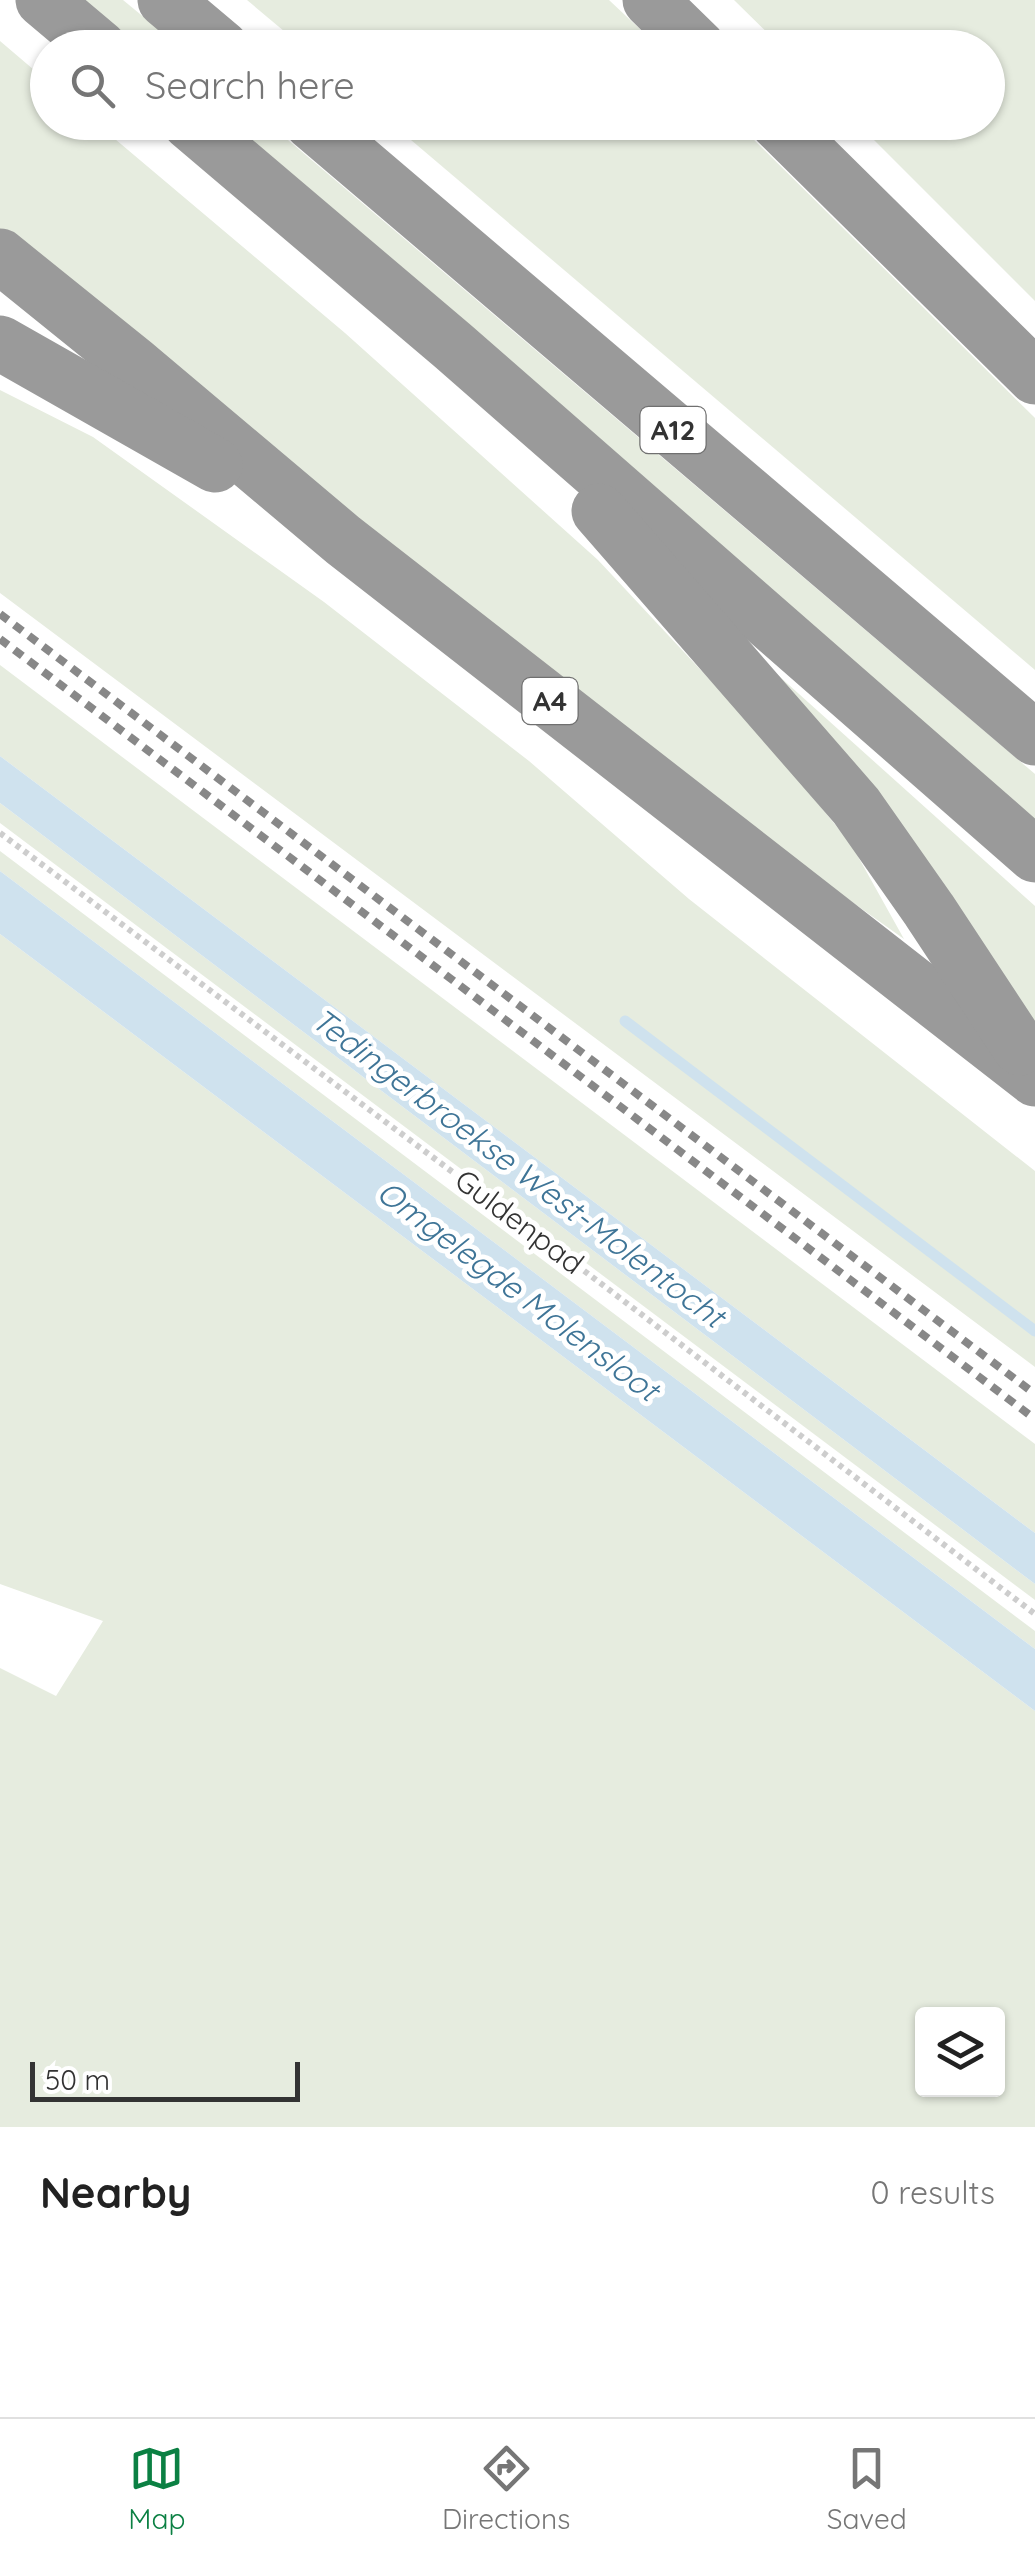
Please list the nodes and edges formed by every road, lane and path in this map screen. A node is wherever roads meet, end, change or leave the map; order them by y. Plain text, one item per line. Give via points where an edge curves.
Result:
1 (44, 0) edge
2 (165, 0) edge
3 (650, 0) edge
4 (687, 0) edge
5 (79, 30) edge
6 (201, 30) edge
7 (681, 30) edge
8 (713, 30) edge
9 (209, 140) edge
10 (332, 140) edge
11 (795, 140) edge
12 (807, 140) edge
13 (866, 209) junction
14 (0, 256) edge
15 (0, 344) edge
16 (454, 346) junction
17 (1035, 377) edge
18 (343, 540) junction
19 (1035, 738) edge
20 (0, 834) edge
21 (1035, 856) edge
22 (1035, 1076) edge
23 (1035, 1614) edge

1 - 5 highway
2 - 6 highway
3 - 7 highway
4 - 8 highway
9 - 16 highway, A12
10 - 19 highway, A12
11 - 13 highway
12 - 13 highway
13 - 17 highway
14 - 18 highway, A4
15 - 18 highway, A4
16 - 21 highway, A12
16 - 22 highway, A12 via 856,806
18 - 22 highway, A4
20 - 23 path, Guldenpad

